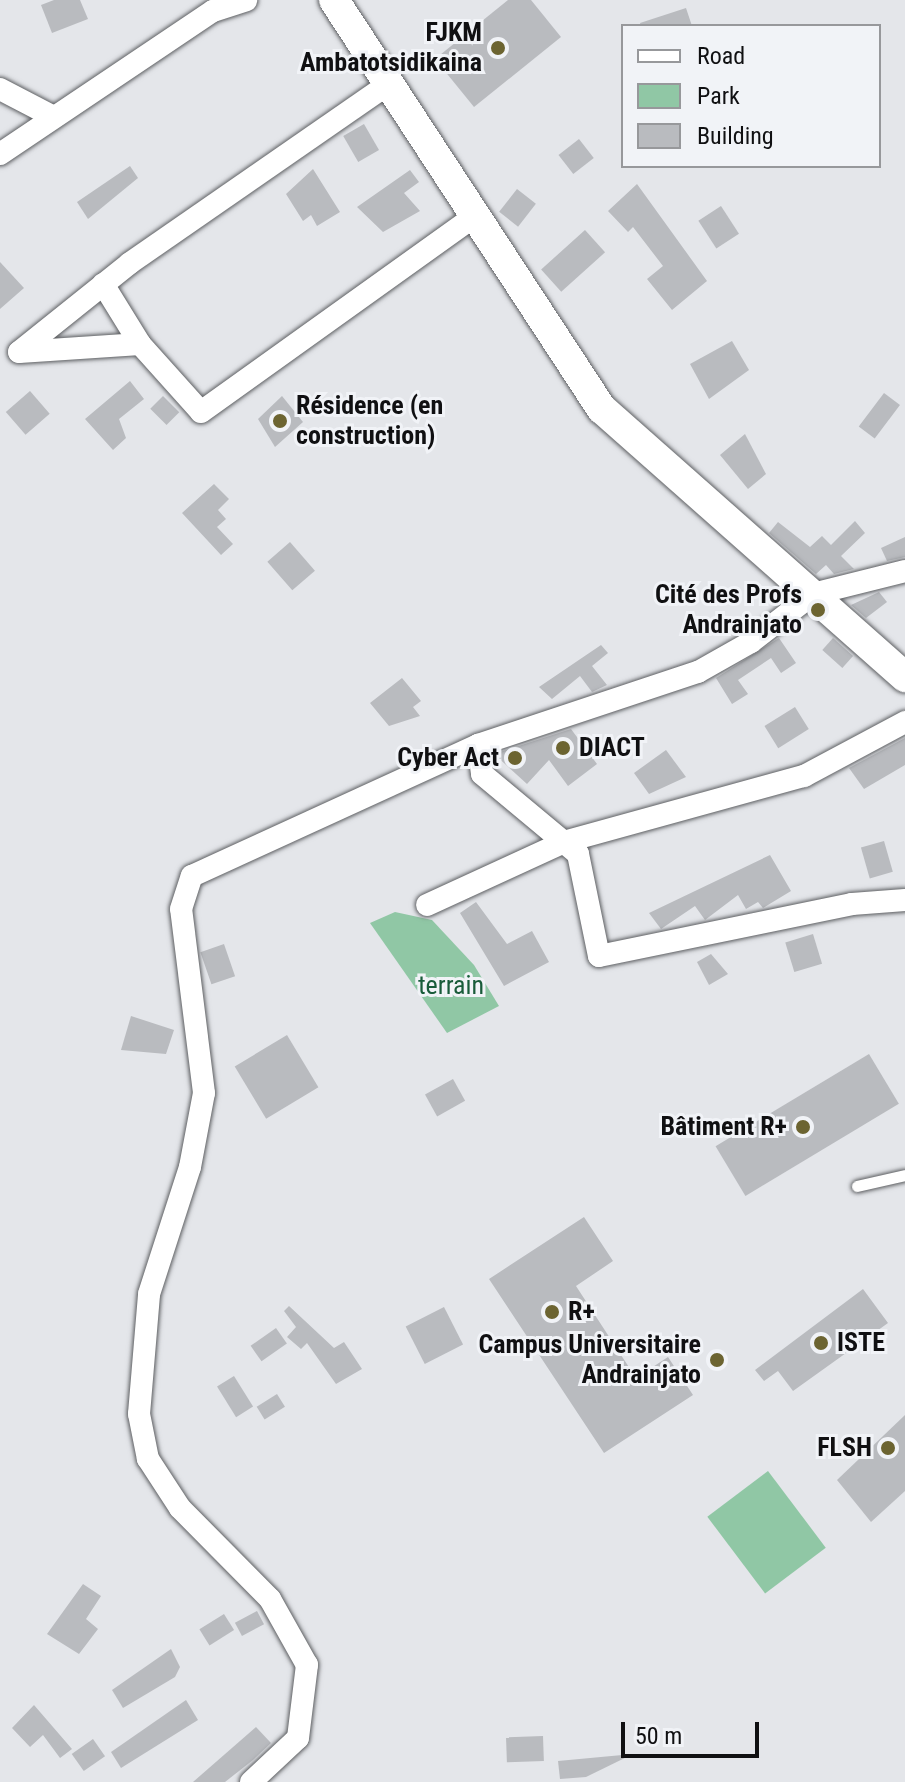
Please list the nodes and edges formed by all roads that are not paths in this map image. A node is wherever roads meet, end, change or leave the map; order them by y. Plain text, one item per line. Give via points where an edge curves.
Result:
1 (246, 0) edge
2 (334, 0) edge
3 (387, 85) junction
4 (0, 89) edge
5 (52, 116) junction
6 (0, 154) edge
7 (473, 217) junction
8 (103, 284) junction
9 (140, 344) junction
10 (905, 571) edge
11 (813, 594) junction
12 (905, 677) edge
13 (905, 722) edge
14 (478, 745) junction
15 (564, 842) junction
16 (905, 900) edge
17 (427, 905) dead end
18 (905, 1175) edge
19 (857, 1186) dead end
20 (251, 1782) edge

1 - 5 street via 213,11
2 - 3 street
3 - 7 street
3 - 8 street
4 - 5 street
5 - 6 street
7 - 9 street via 201,412
7 - 11 street via 602,409
8 - 9 street
8 - 9 street via 19,352
10 - 11 street
11 - 12 street
11 - 14 street via 751,642 698,672
13 - 15 street via 804,776
14 - 15 street via 482,774
14 - 20 street via 192,876 181,909 204,1093 190,1167 149,1294 139,1414 148,1459 180,1508 270,1599 307,1665 298,1738
15 - 16 street via 578,854 592,897 599,956 852,904
15 - 17 street
18 - 19 lane

